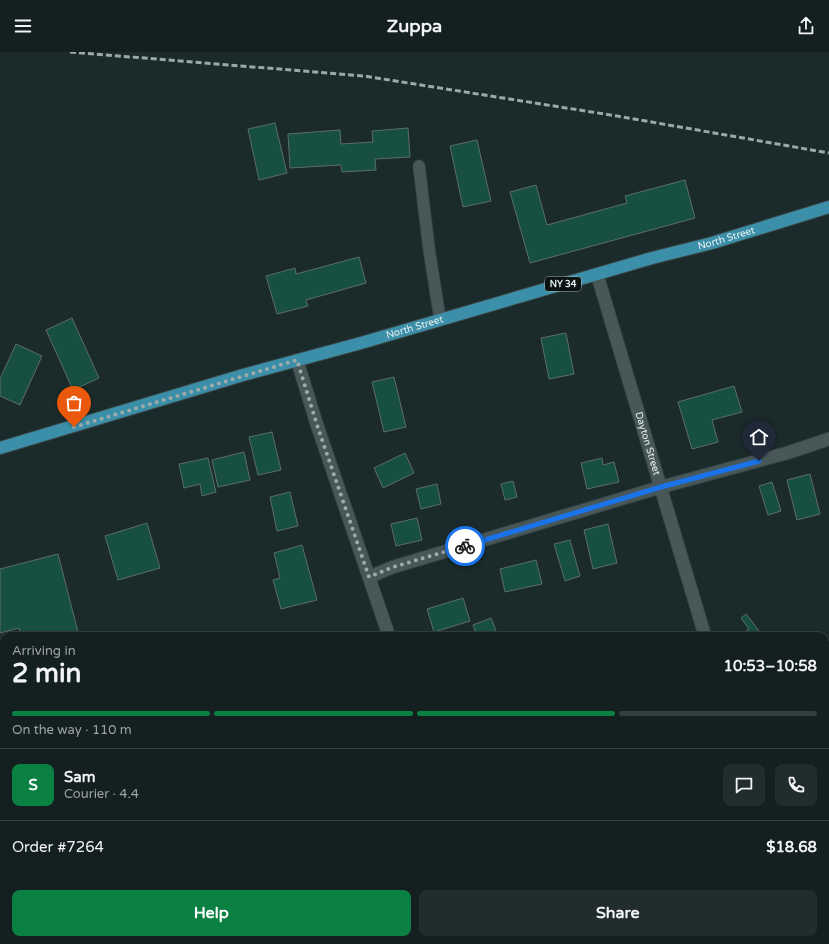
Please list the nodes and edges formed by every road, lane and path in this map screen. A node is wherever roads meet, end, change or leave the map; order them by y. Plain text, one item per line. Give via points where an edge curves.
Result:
1 (419, 166) dead end
2 (829, 207) edge
3 (597, 274) junction
4 (440, 319) junction
5 (297, 360) junction
6 (829, 439) edge
7 (0, 448) edge
8 (661, 487) junction
9 (369, 577) junction
10 (388, 632) edge
11 (704, 632) edge

1 - 4 lane
2 - 3 main road, North Street / NY 34 via 712,243
3 - 4 main road, North Street / NY 34
3 - 8 street, Dayton Street
4 - 5 main road, North Street / NY 34
5 - 7 main road, North Street / NY 34
5 - 9 street
6 - 8 street
8 - 9 street via 393,567
8 - 11 street, Dayton Street
9 - 10 street

